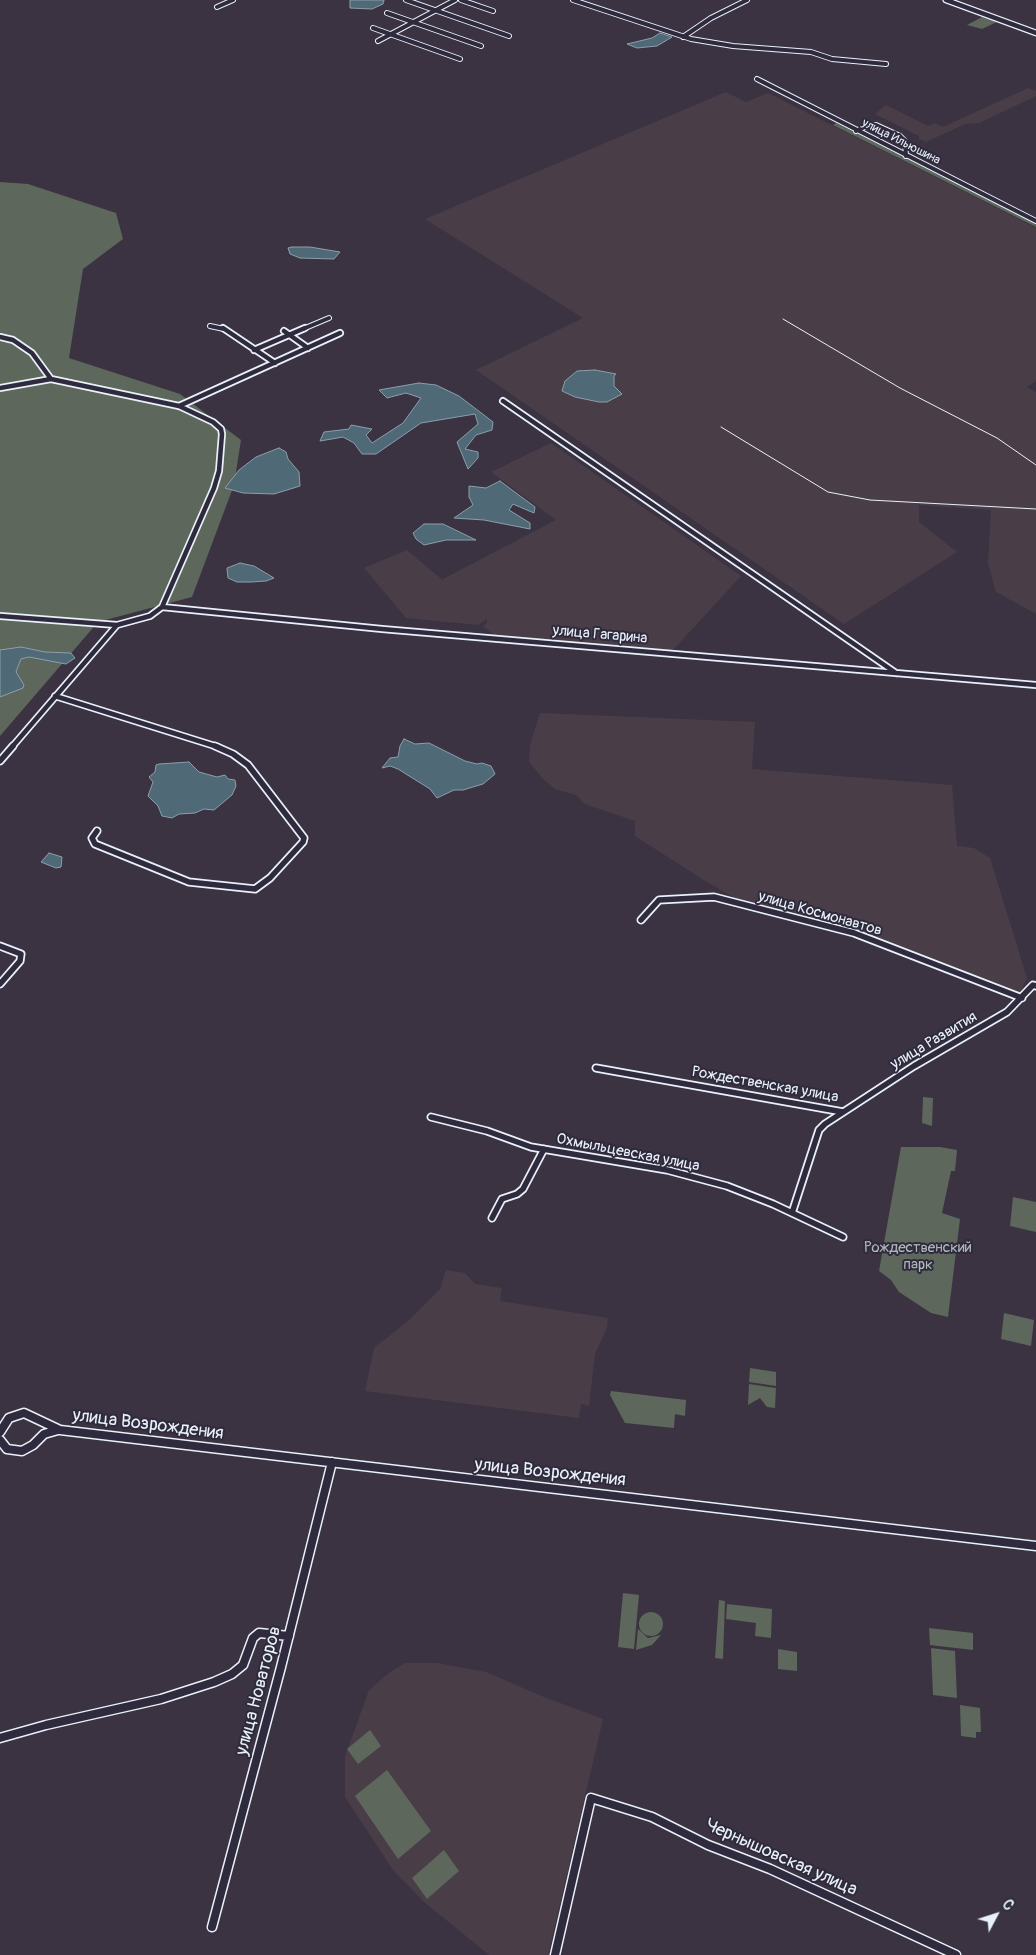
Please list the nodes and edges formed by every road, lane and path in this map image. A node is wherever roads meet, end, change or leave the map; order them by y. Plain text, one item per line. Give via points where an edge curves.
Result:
1 (233, 0) edge
2 (406, 0) edge
3 (455, 0) edge
4 (461, 0) edge
5 (573, 0) edge
6 (747, 0) edge
7 (946, 0) edge
8 (957, 0) edge
9 (217, 7) dead end
10 (436, 10) junction
11 (493, 11) dead end
12 (387, 13) dead end
13 (414, 22) junction
14 (372, 28) dead end
15 (1036, 29) edge
16 (1036, 33) edge
17 (391, 34) junction
18 (509, 36) dead end
19 (683, 37) junction
20 (378, 41) dead end
21 (481, 46) dead end
22 (460, 60) dead end
23 (886, 64) dead end
24 (757, 80) dead end
25 (856, 131) junction
26 (906, 156) junction
27 (1036, 221) edge
28 (330, 318) dead end
29 (210, 326) dead end
30 (284, 331) dead end
31 (340, 333) dead end
32 (289, 335) junction
33 (0, 337) edge
34 (308, 348) junction
35 (254, 350) junction
36 (275, 363) junction
37 (51, 379) junction
38 (0, 388) edge
39 (503, 401) dead end
40 (179, 406) junction
41 (162, 607) junction
42 (0, 616) edge
43 (117, 625) junction
44 (896, 672) junction
45 (1036, 685) edge
46 (55, 696) junction
47 (0, 761) edge
48 (97, 831) dead end
49 (641, 920) dead end
50 (0, 946) edge
51 (0, 984) edge
52 (1034, 986) edge
53 (1022, 998) junction
54 (596, 1068) dead end
55 (843, 1112) junction
56 (431, 1116) dead end
57 (544, 1149) junction
58 (792, 1213) junction
59 (492, 1218) dead end
60 (843, 1237) dead end
61 (60, 1430) junction
62 (0, 1432) edge
63 (0, 1440) edge
64 (332, 1462) junction
65 (1036, 1546) edge
66 (289, 1636) junction
67 (0, 1738) edge
68 (212, 1927) dead end
69 (555, 1955) edge
70 (956, 1955) edge

1 - 9 street
2 - 10 street
3 - 10 street
4 - 11 street
5 - 19 street
6 - 19 street
7 - 16 main road
8 - 15 main road
10 - 13 street
10 - 18 street
12 - 13 street
13 - 17 street
13 - 21 street
14 - 17 street
17 - 20 street
17 - 22 street
19 - 23 street
24 - 25 street, улица Ильюшина
25 - 26 street, улица Ильюшина
25 - 26 street via 876,125 900,136 905,141
26 - 27 street, улица Ильюшина
28 - 32 street
29 - 35 street via 221,327
30 - 32 street
31 - 34 street
32 - 34 street
32 - 35 street
33 - 37 street via 13,340 32,353
34 - 36 street
35 - 36 street
36 - 40 street
37 - 38 street
37 - 40 street
39 - 44 street
40 - 41 street via 208,419 221,430 222,452 214,488
41 - 43 street via 150,616
41 - 44 street, улица Гагарина via 382,629
42 - 43 street
43 - 46 street
44 - 45 street, улица Гагарина
46 - 47 street
46 - 48 street via 233,754 248,765 304,838 270,878 255,889 240,889 222,884 189,882 95,844 92,838
49 - 53 street, улица Космонавтов via 659,900 714,897 854,933
50 - 51 street via 21,954 20,961
52 - 53 street, улица Развития
53 - 55 street, улица Развития via 1007,1012
54 - 55 street, Рождественская улица
55 - 58 street, Рождественская улица via 819,1130
56 - 57 street, Охмыльцевская улица
57 - 58 street, Охмыльцевская улица via 667,1170 740,1190
57 - 59 street via 521,1192 502,1199
58 - 60 street, Охмыльцевская улица
61 - 62 street, улица Возрождения via 24,1413 9,1418
61 - 63 street, улица Возрождения via 44,1434 33,1446 22,1451 7,1449
61 - 64 street, улица Возрождения
64 - 65 street, улица Возрождения
64 - 66 street, улица Новаторов
66 - 67 street via 260,1633 253,1638 244,1665 214,1682 161,1699
66 - 68 street, улица Новаторов
69 - 70 street, Чернышовская улица via 591,1798 652,1817

